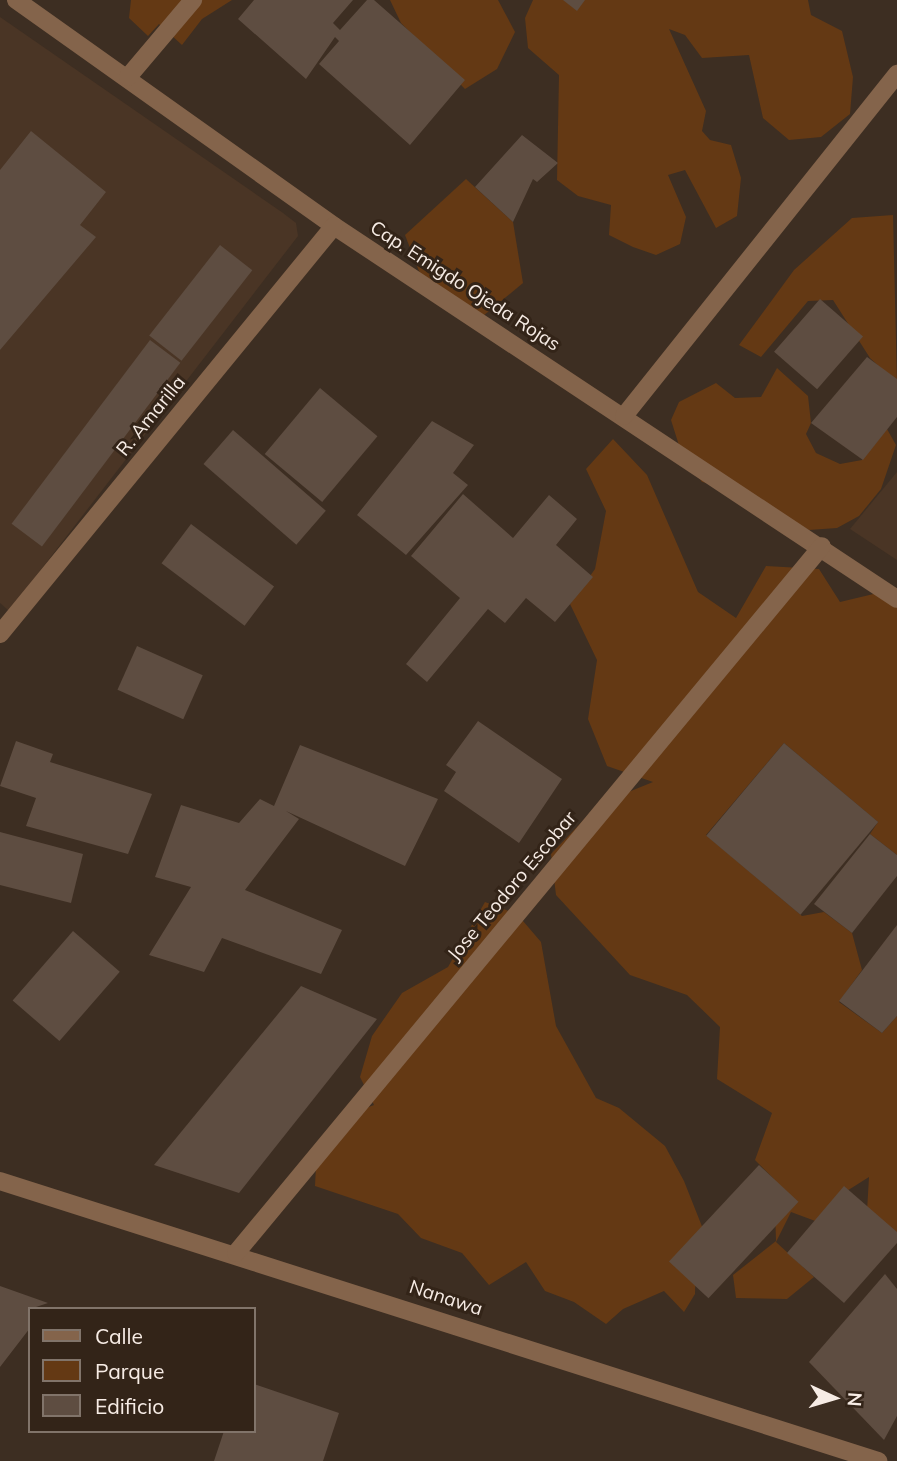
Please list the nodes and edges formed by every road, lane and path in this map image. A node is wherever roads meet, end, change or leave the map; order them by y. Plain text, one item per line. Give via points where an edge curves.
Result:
1 (16, 0) edge
2 (193, 0) edge
3 (897, 74) edge
4 (128, 77) junction
5 (334, 226) junction
6 (624, 416) junction
7 (822, 546) junction
8 (897, 599) edge
9 (0, 634) edge
10 (0, 1181) edge
11 (236, 1252) junction
12 (878, 1461) edge

1 - 4 street, Cap. Emigdo Ojeda Rojas
2 - 4 street
3 - 6 street
4 - 5 street, Cap. Emigdo Ojeda Rojas
5 - 6 street, Cap. Emigdo Ojeda Rojas
5 - 9 street, R. Amarilla
6 - 7 street, Cap. Emigdo Ojeda Rojas
7 - 8 street, Cap. Emigdo Ojeda Rojas
7 - 11 street, Jose Teodoro Escobar
10 - 11 street, Nanawa
11 - 12 street, Nanawa

